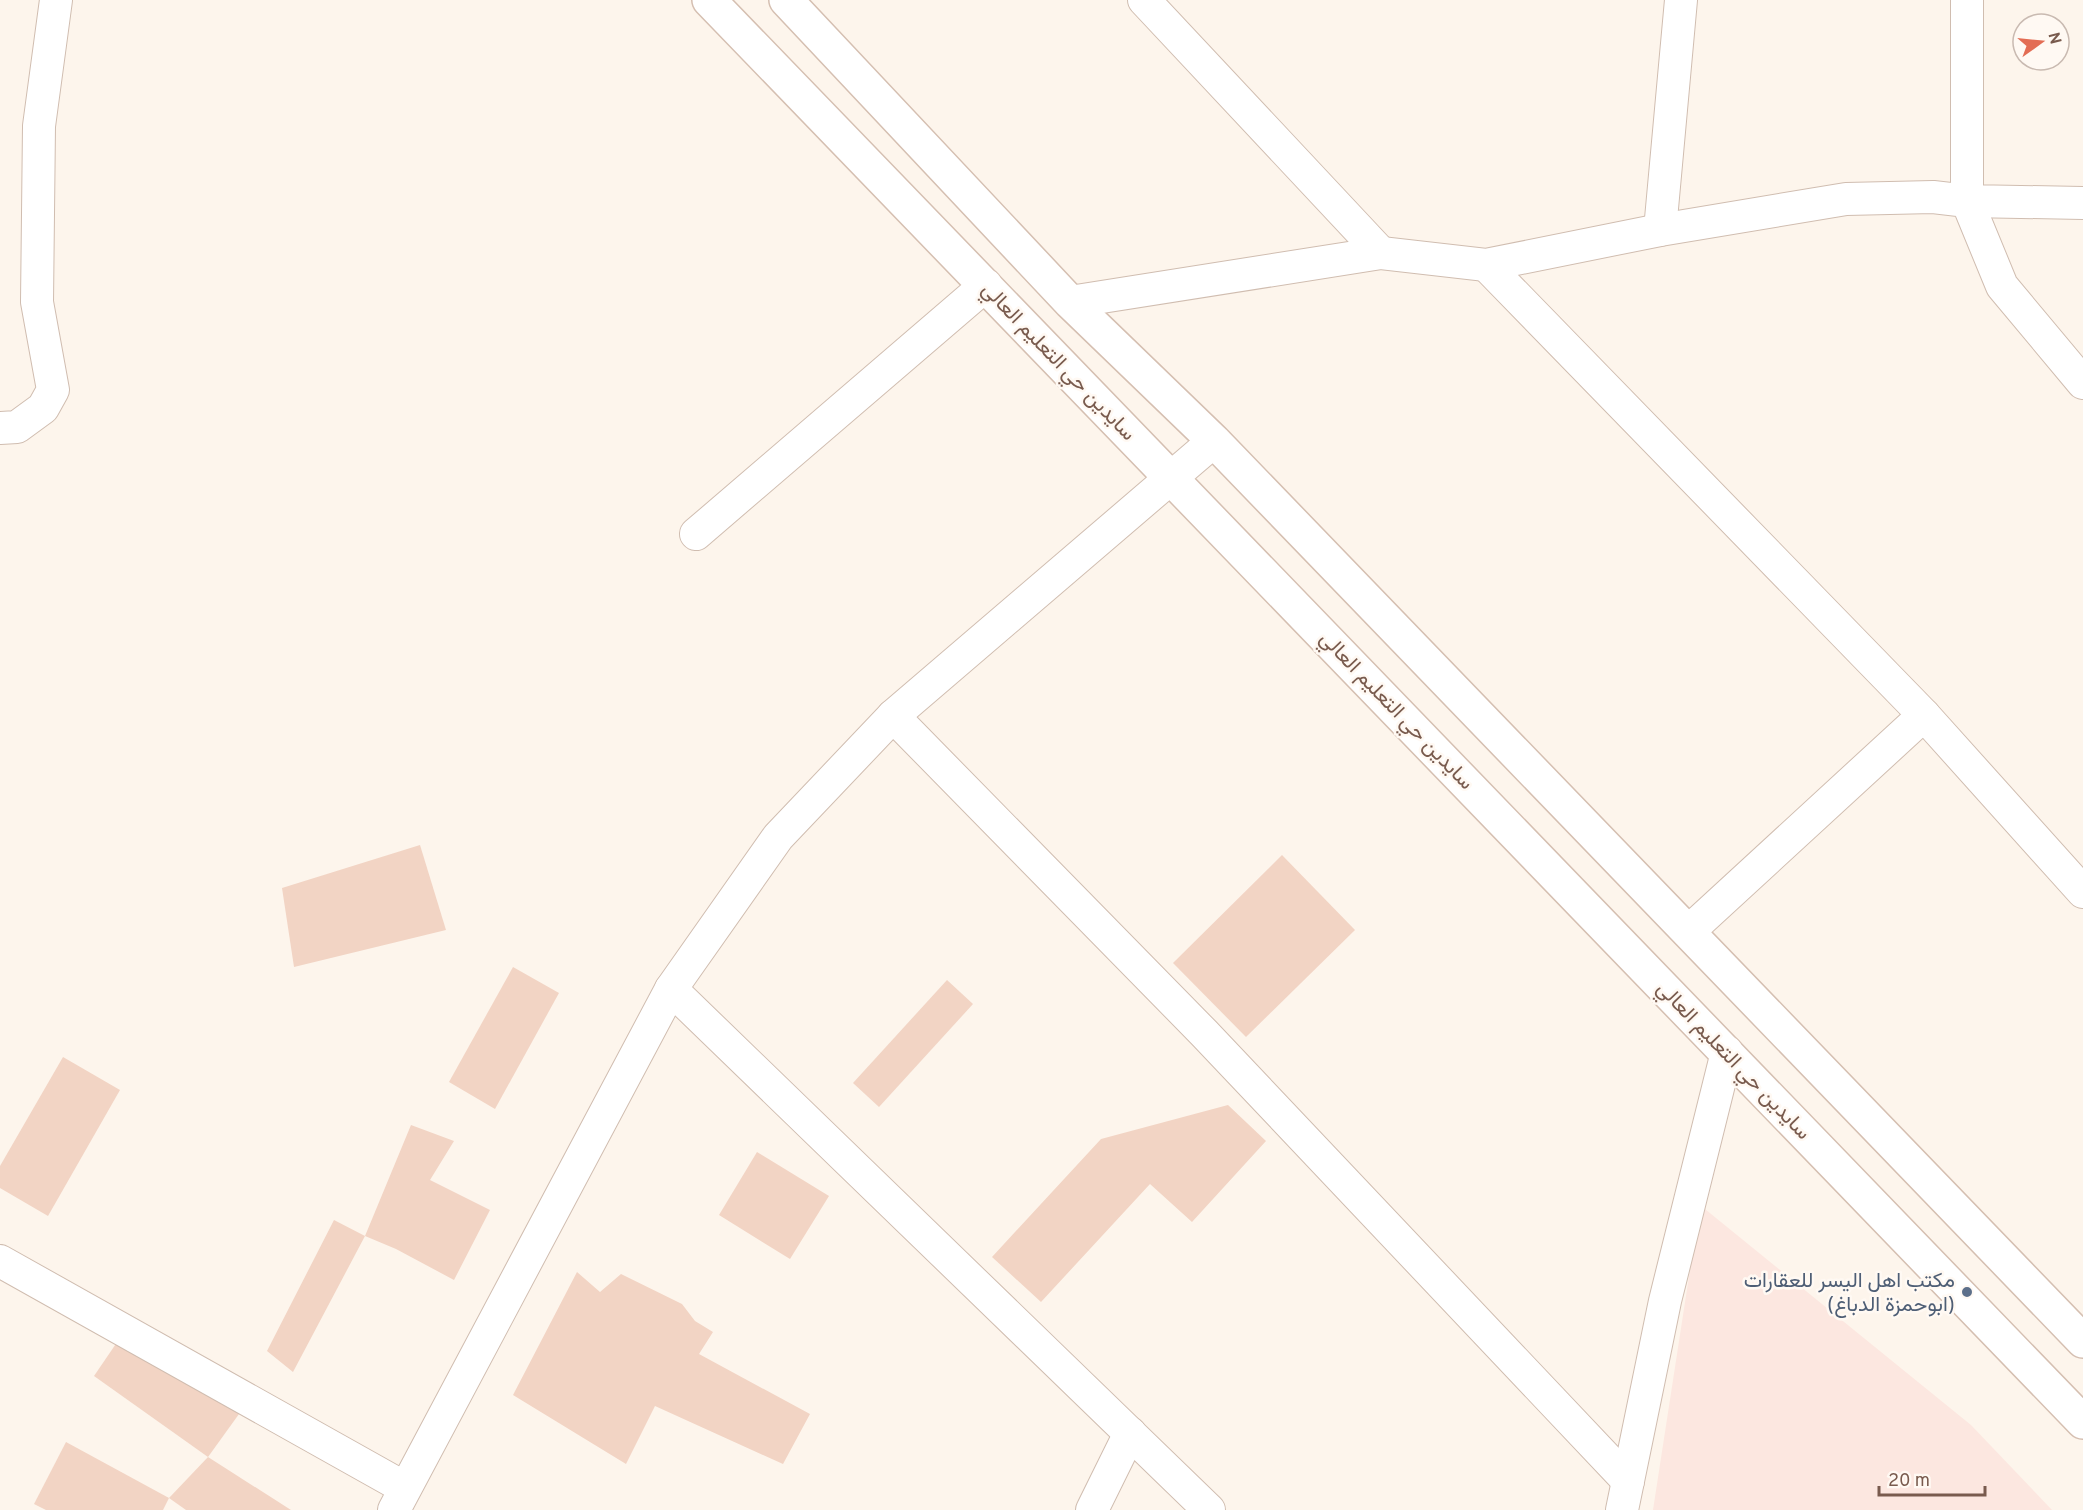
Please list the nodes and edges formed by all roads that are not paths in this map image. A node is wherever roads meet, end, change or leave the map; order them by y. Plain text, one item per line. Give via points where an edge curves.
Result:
1 (56, 0) edge
2 (709, 0) edge
3 (786, 0) edge
4 (1144, 0) edge
5 (1681, 0) edge
6 (1967, 0) edge
7 (1967, 201) junction
8 (2083, 203) edge
9 (1660, 230) junction
10 (1381, 253) junction
11 (1486, 264) junction
12 (986, 285) junction
13 (1070, 302) junction
14 (2083, 383) edge
15 (0, 428) edge
16 (1214, 441) junction
17 (1172, 477) junction
18 (696, 534) dead end
19 (1924, 715) junction
20 (893, 716) junction
21 (2083, 892) edge
22 (1688, 932) junction
23 (671, 989) junction
24 (1726, 1052) junction
25 (0, 1261) edge
26 (2083, 1341) edge
27 (2083, 1422) edge
28 (1130, 1433) junction
29 (1625, 1496) edge
30 (399, 1499) edge
31 (1092, 1510) edge
32 (1209, 1510) edge

1 - 15 street via 39,126 37,302 53,390 43,408 17,427
2 - 12 main road, سايدين حي التعليم العالي
3 - 13 main road
4 - 10 street
5 - 9 street
6 - 7 street
7 - 8 street
7 - 9 street via 1933,196 1846,199
7 - 14 street via 2002,286
9 - 11 street
10 - 11 street
10 - 13 street
11 - 19 street
12 - 17 main road, سايدين حي التعليم العالي
12 - 18 street
13 - 16 main road
16 - 17 street
16 - 22 main road
17 - 20 street
17 - 24 main road, سايدين حي التعليم العالي
19 - 21 street
19 - 22 street
20 - 23 street via 778,837
20 - 29 street via 1204,1032
22 - 26 main road
23 - 28 street
23 - 30 street
24 - 27 main road, سايدين حي التعليم العالي
24 - 29 street via 1665,1301
25 - 30 street
28 - 31 street
28 - 32 street

